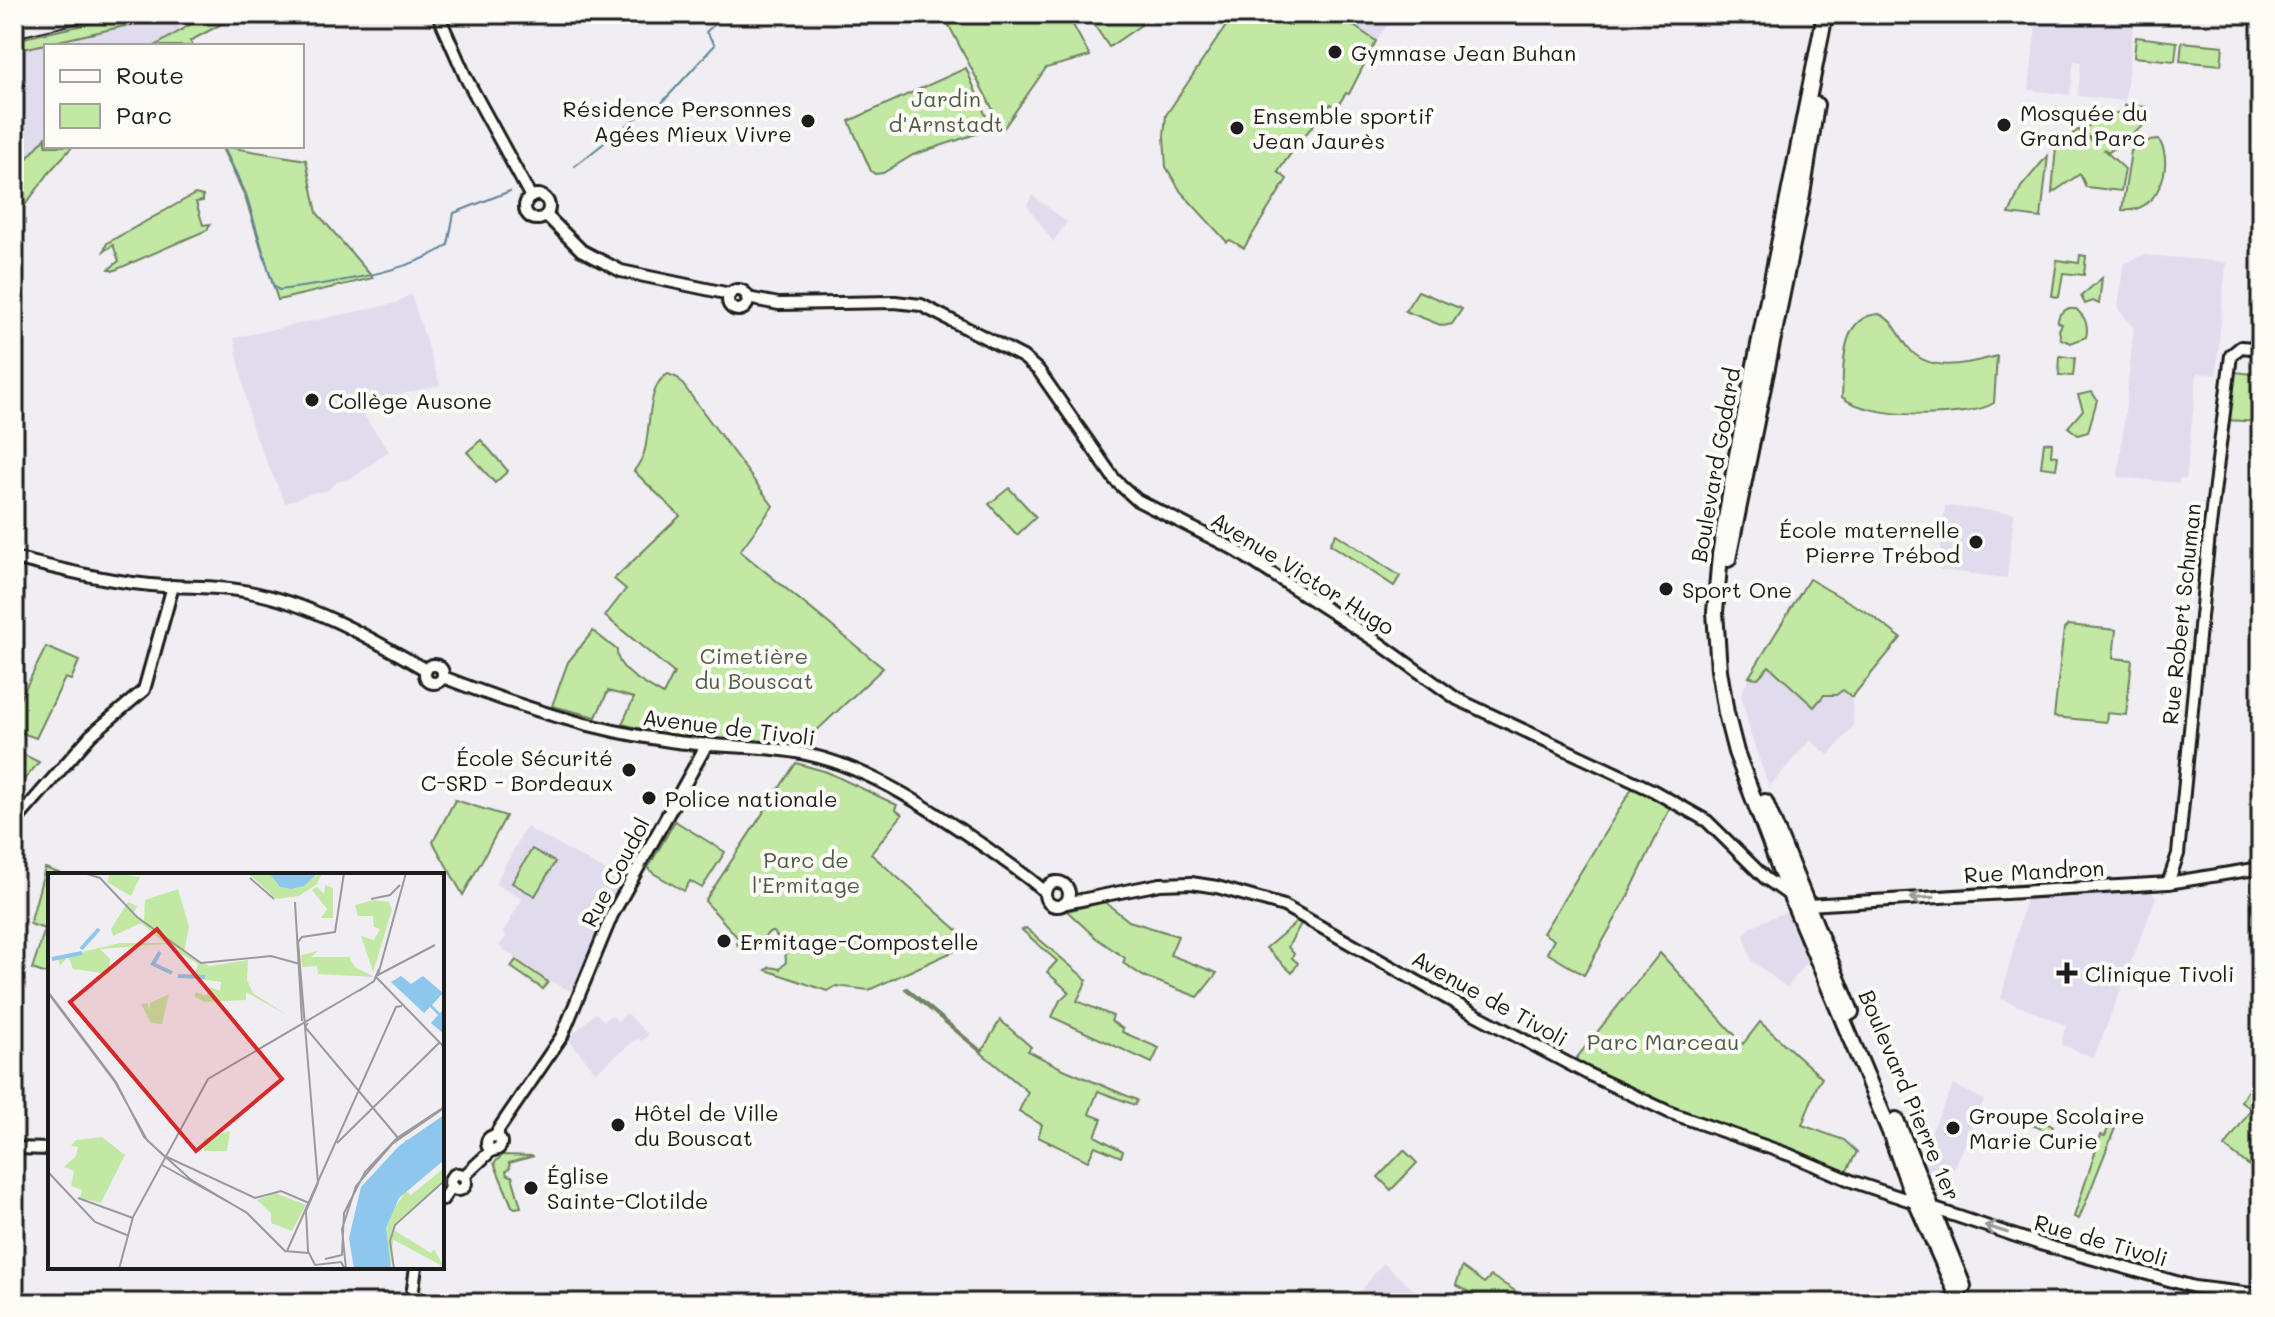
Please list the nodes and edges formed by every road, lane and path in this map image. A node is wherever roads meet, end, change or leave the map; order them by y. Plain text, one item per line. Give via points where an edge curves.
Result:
1 (438, 14) edge
2 (1825, 14) edge
3 (1833, 14) edge
4 (531, 197) junction
5 (546, 215) junction
6 (730, 294) junction
7 (747, 298) junction
8 (2261, 349) edge
9 (14, 558) edge
10 (173, 586) junction
11 (707, 744) junction
12 (14, 823) edge
13 (2261, 868) edge
14 (1765, 878) junction
15 (2168, 883) junction
16 (1046, 889) junction
17 (1790, 896) junction
18 (1068, 898) junction
19 (1803, 911) junction
20 (14, 1148) edge
21 (48, 1149) edge
22 (453, 1178) edge
23 (444, 1196) edge
24 (1922, 1199) junction
25 (1933, 1210) junction
26 (416, 1269) edge
27 (2261, 1295) edge
28 (411, 1303) edge
29 (1961, 1303) edge
30 (1970, 1303) edge

1 - 4 street via 466,78
2 - 17 main road, Boulevard Godard via 1736,460 1715,612 1731,733
3 - 19 main road, Boulevard Godard via 1729,556 1724,612 1727,669 1739,731
4 - 5 street via 546,199
4 - 5 street via 525,207 529,216
5 - 6 street via 581,250 621,271
6 - 7 street via 738,290
6 - 7 street via 728,303 735,309 744,307
7 - 14 street, Avenue Victor Hugo via 784,304 921,305 1023,357 1039,371 1115,480 1137,500 1232,548 1457,699 1707,821
8 - 15 street, Rue Robert Schuman via 2241,347 2231,355 2178,854
9 - 10 street via 79,574
10 - 11 street, Avenue de Tivoli via 249,592 278,600 341,623 426,670 437,665 443,677 552,716 640,736
10 - 12 street via 144,690 91,735
11 - 16 street, Avenue de Tivoli via 794,752 840,765 945,819
11 - 22 street, Rue Coudol via 612,915 560,1040 498,1130 498,1138 487,1141 492,1150
13 - 15 street, Rue Mandron
14 - 17 street, Avenue Victor Hugo
14 - 19 street, Avenue Victor Hugo
15 -> 19 street, Rue Mandron
16 - 18 street via 1061,882
16 - 18 street via 1051,906
17 - 19 main road, Boulevard Godard
18 - 24 street, Avenue de Tivoli via 1085,900 1191,883 1284,906 1471,1012 1671,1113 1854,1182
19 - 24 main road, Boulevard Pierre 1er
20 - 21 street
22 - 23 street
24 - 25 main road, Boulevard Pierre 1er
24 - 29 main road, Boulevard Pierre 1er
27 -> 25 street, Rue de Tivoli via 2194,1287
25 - 30 main road, Boulevard Pierre 1er
26 - 28 street

